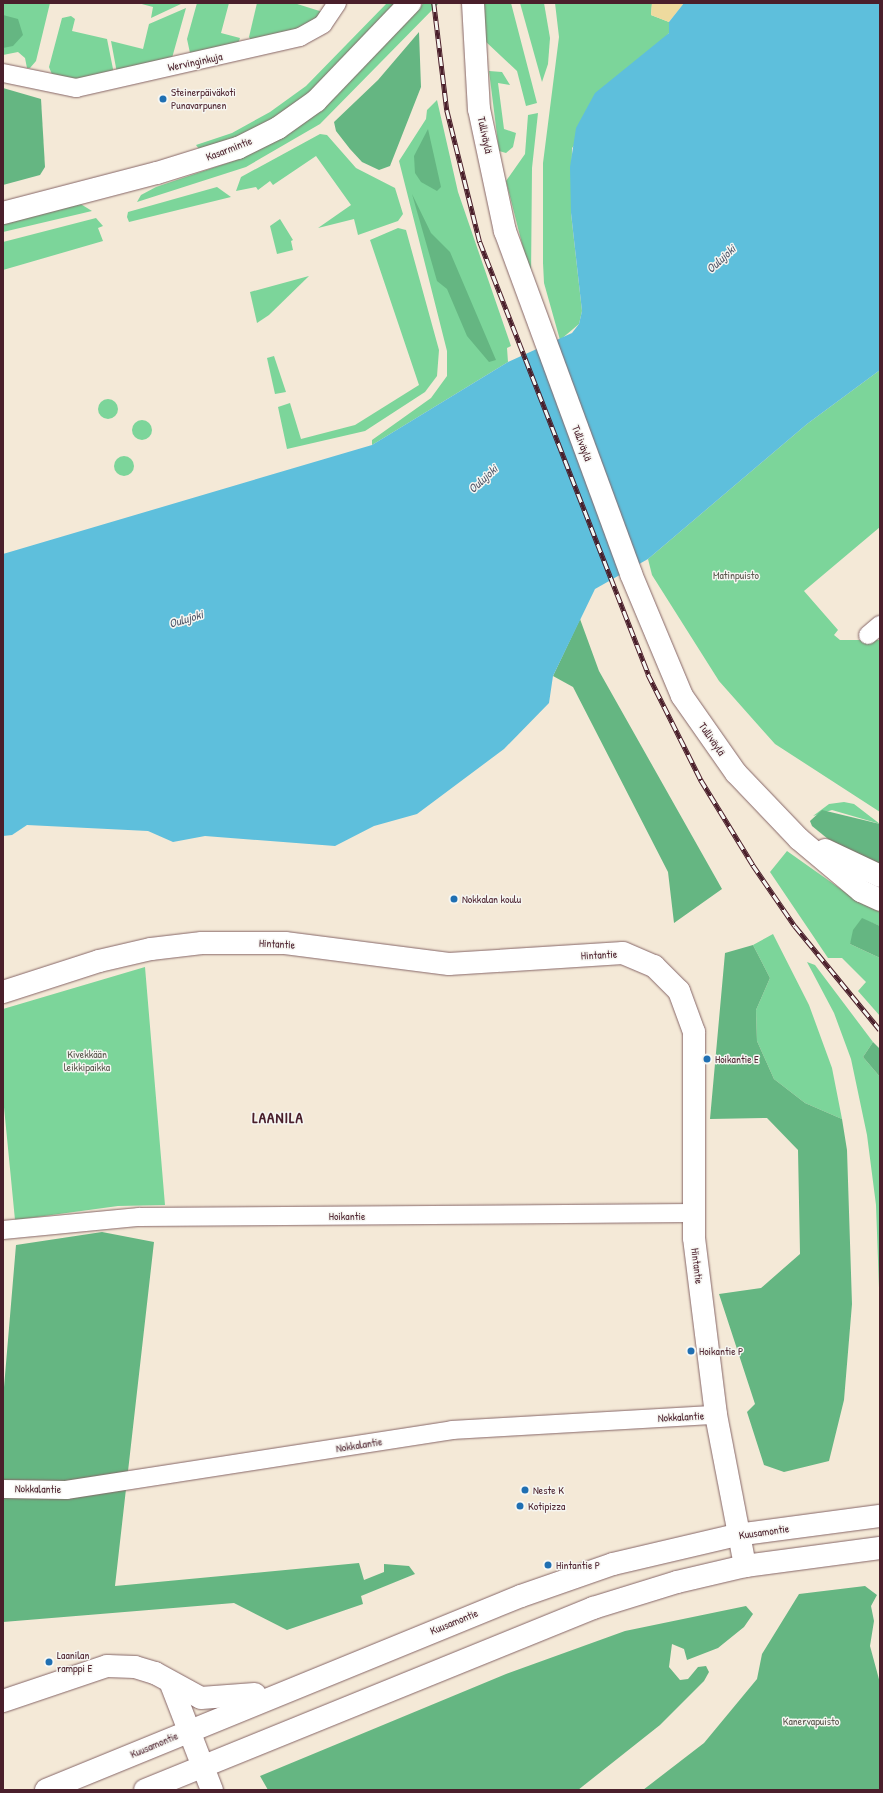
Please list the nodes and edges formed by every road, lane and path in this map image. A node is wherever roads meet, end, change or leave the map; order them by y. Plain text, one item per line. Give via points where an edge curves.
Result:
1 (337, 3) edge
2 (410, 3) edge
3 (473, 8) edge
4 (3, 73) edge
5 (3, 213) edge
6 (798, 838) junction
7 (880, 876) edge
8 (880, 900) edge
9 (3, 992) edge
10 (692, 1213) junction
11 (3, 1230) edge
12 (716, 1415) junction
13 (3, 1489) edge
14 (880, 1516) edge
15 (738, 1535) junction
16 (880, 1548) edge
17 (745, 1566) junction
18 (171, 1684) junction
19 (295, 1686) junction
20 (3, 1701) edge
21 (189, 1730) junction
22 (211, 1761) junction
23 (211, 1789) edge
24 (46, 1790) edge
25 (145, 1790) edge

1 - 4 street, Wervinginkuja via 323,24 300,38 76,88
2 - 5 main road, Kasarmintie via 316,101 278,128 238,148 157,173
3 - 6 main road, Tulliväylä via 479,109 504,223 545,344 631,574 682,696 736,773
6 - 7 main road, Tulliväylä
6 - 8 main road, Tulliväylä via 861,891
9 - 10 main road, Hintantie via 99,961 151,949 202,943 285,943 449,964 527,962 600,953 639,958 669,978 679,991 694,1032
10 - 11 street, Hoikantie via 138,1217
10 - 12 main road, Hintantie
12 - 13 street, Nokkalantie via 452,1430 66,1490
12 - 15 main road, Hintantie
14 - 15 main road, Kuusamontie
15 - 17 main road, Hintantie
15 - 19 main road, Kuusamontie via 613,1564 528,1593
16 - 17 main road
17 - 22 main road via 676,1582 593,1608
18 - 19 main road via 191,1695 212,1699
18 - 20 main road via 144,1669 107,1666
18 - 21 main road
19 - 21 main road, Kuusamontie
21 - 22 main road
21 - 24 main road, Kuusamontie
22 - 23 main road
22 - 25 main road

